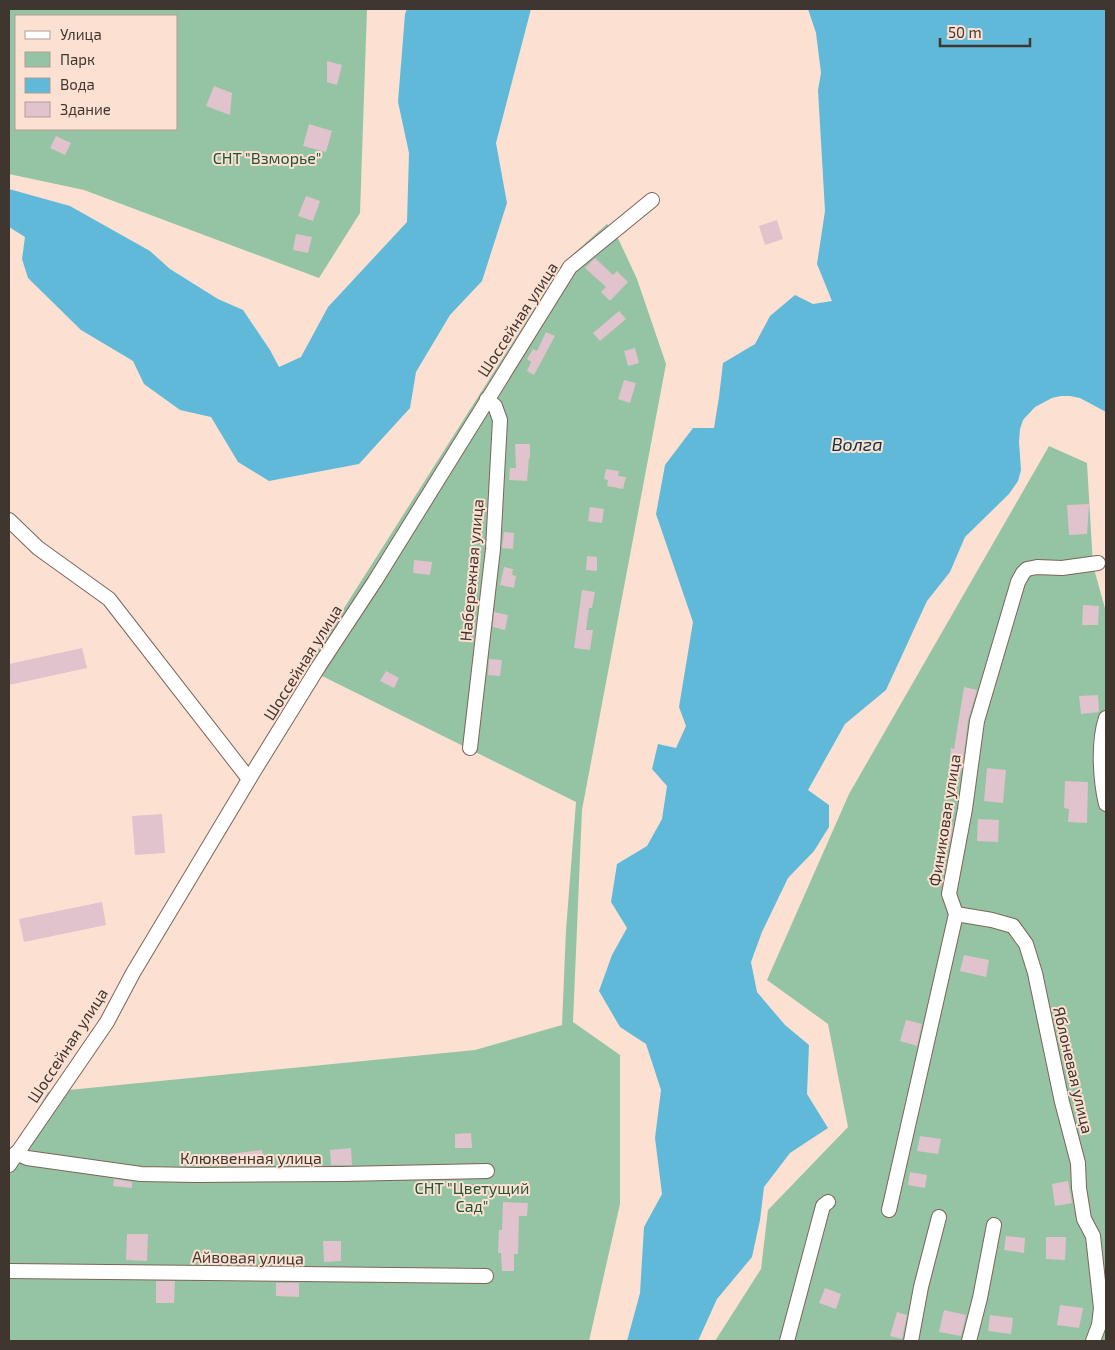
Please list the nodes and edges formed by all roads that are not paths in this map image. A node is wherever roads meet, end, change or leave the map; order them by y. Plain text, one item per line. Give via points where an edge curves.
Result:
1 (652, 200) dead end
2 (487, 398) junction
3 (9, 520) edge
4 (1098, 563) dead end
5 (1106, 718) edge
6 (470, 748) dead end
7 (249, 779) junction
8 (1106, 804) edge
9 (956, 914) junction
10 (12, 1159) edge
11 (487, 1171) dead end
12 (828, 1202) dead end
13 (889, 1210) dead end
14 (939, 1217) dead end
15 (994, 1225) dead end
16 (9, 1272) edge
17 (486, 1276) dead end
18 (787, 1341) edge
19 (911, 1341) edge
20 (969, 1341) edge
21 (1093, 1341) edge

1 - 2 street, Шоссейная улица via 570,267
2 - 6 street, Набережная улица via 495,406 500,420 493,549
2 - 7 street, Шоссейная улица
3 - 7 street via 38,548 109,599
4 - 9 street, Финиковая улица via 1028,569 1018,582 977,721 949,894
5 - 8 street via 1101,761
7 - 10 street, Шоссейная улица via 107,1022
9 - 13 street, Финиковая улица
9 - 21 street, Яблоневая улица via 1013,926 1026,944 1078,1164 1084,1219 1093,1236 1101,1308
10 - 11 street, Клюквенная улица via 27,1158 141,1174 197,1176
12 - 18 street via 823,1206
14 - 19 street
15 - 20 street
16 - 17 street, Айвовая улица

